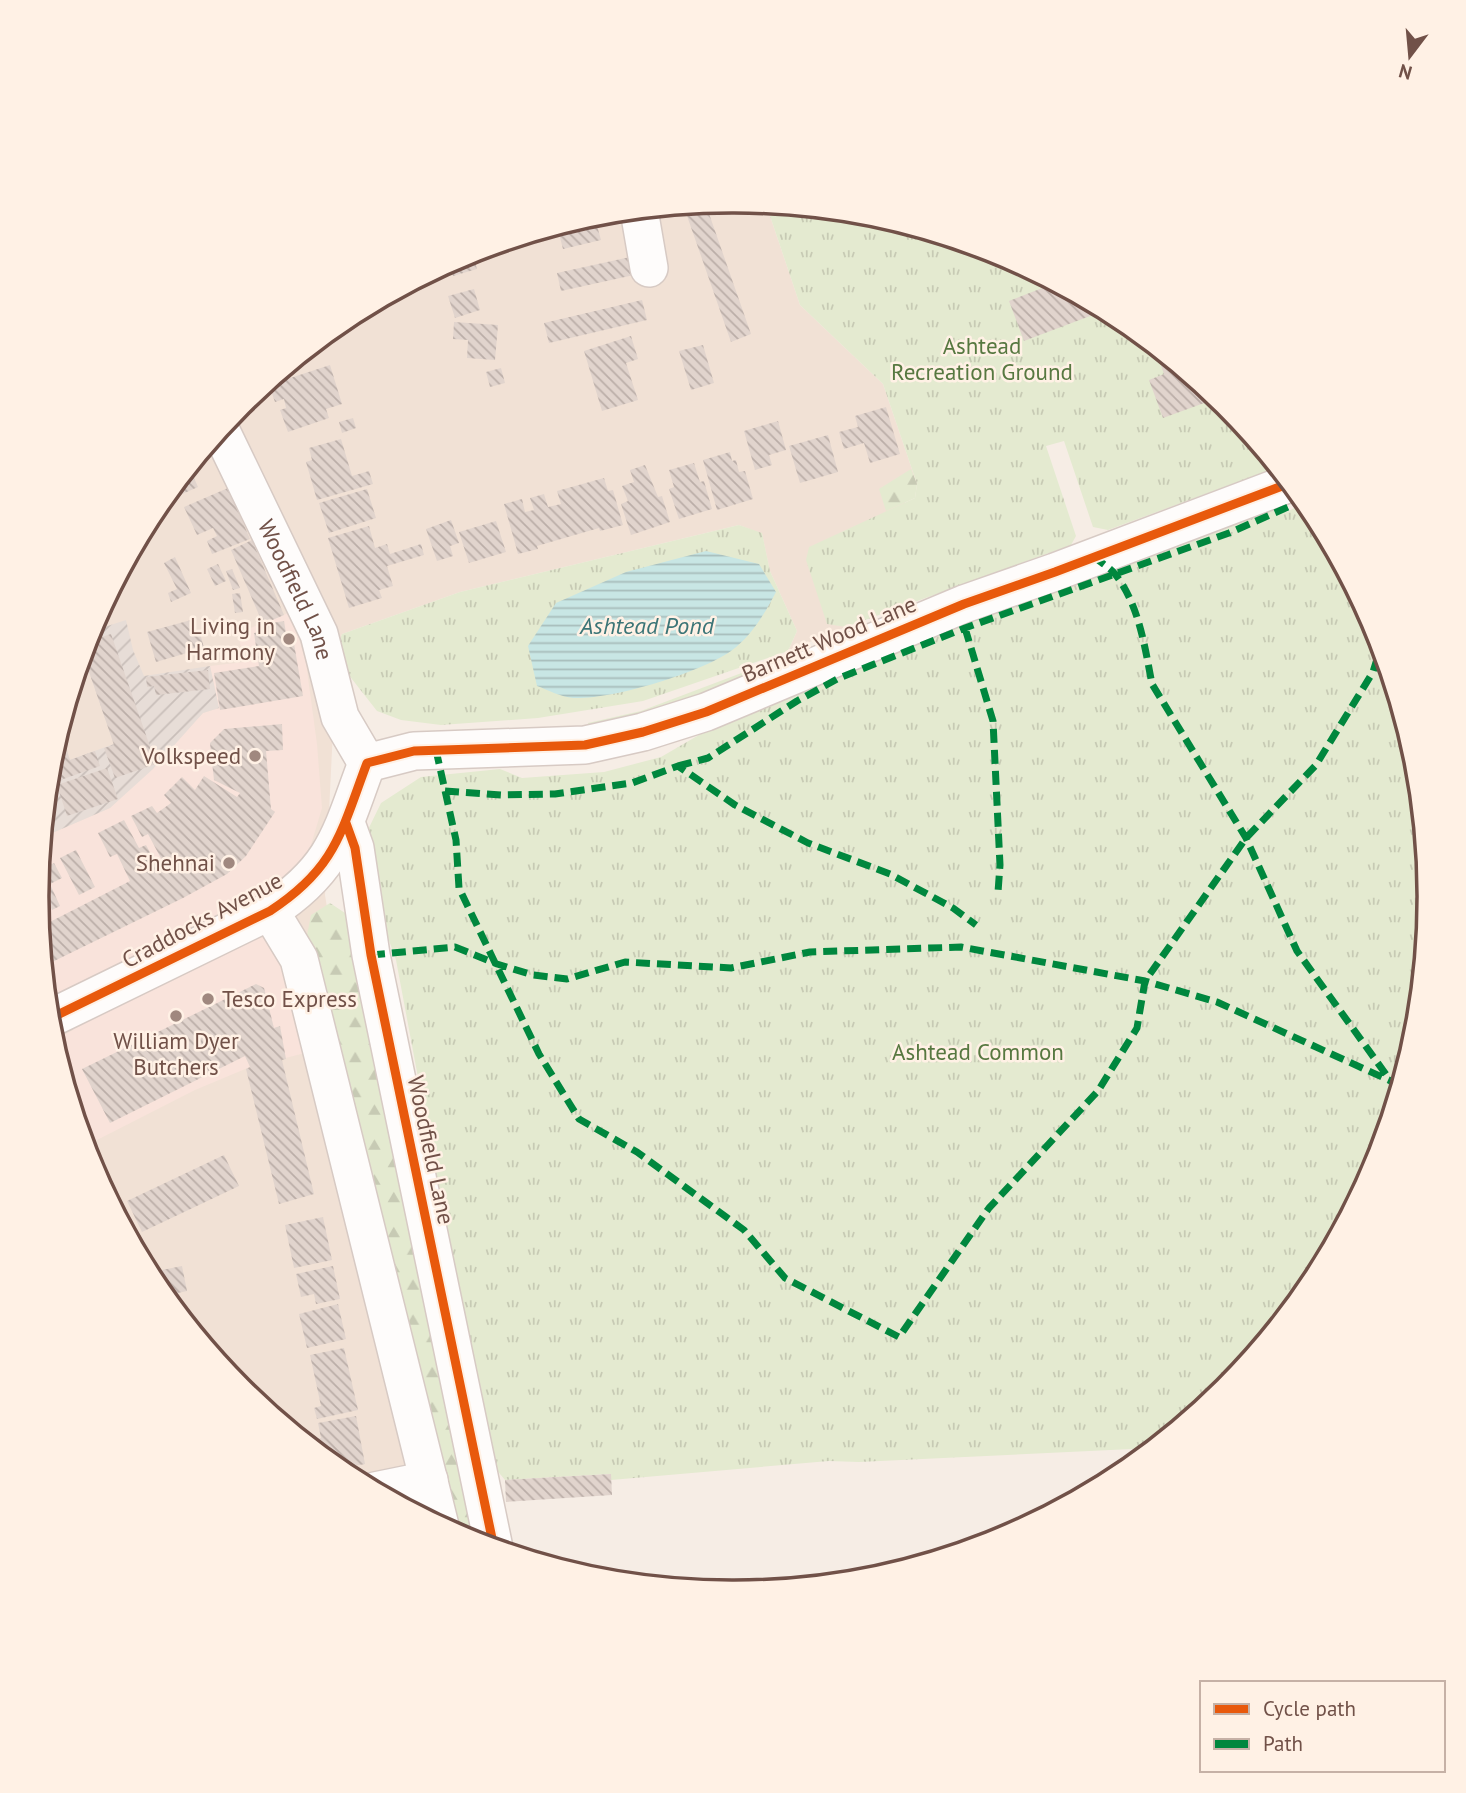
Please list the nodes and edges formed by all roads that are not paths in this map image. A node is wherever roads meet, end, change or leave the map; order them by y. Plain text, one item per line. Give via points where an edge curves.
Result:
1 (641, 219) edge
2 (649, 268) dead end
3 (225, 439) edge
4 (1281, 487) edge
5 (367, 763) junction
6 (346, 823) junction
7 (313, 878) junction
8 (270, 911) junction
9 (363, 916) junction
10 (59, 1014) edge
11 (429, 1480) junction
12 (388, 1487) edge
13 (437, 1513) edge
14 (491, 1536) edge

1 - 2 street
3 - 5 street, Woodfield Lane via 319,634 340,717
4 - 5 street, Barnett Wood Lane via 964,604 706,712 643,732 584,745 414,751
5 - 6 street
6 - 7 street, Craddocks Avenue
6 - 9 street, Woodfield Lane via 355,848
7 - 8 street, Craddocks Avenue
7 - 9 street
8 - 10 street, Craddocks Avenue
8 - 11 street via 299,959
9 - 14 street, Woodfield Lane
11 - 12 street
11 - 13 street

